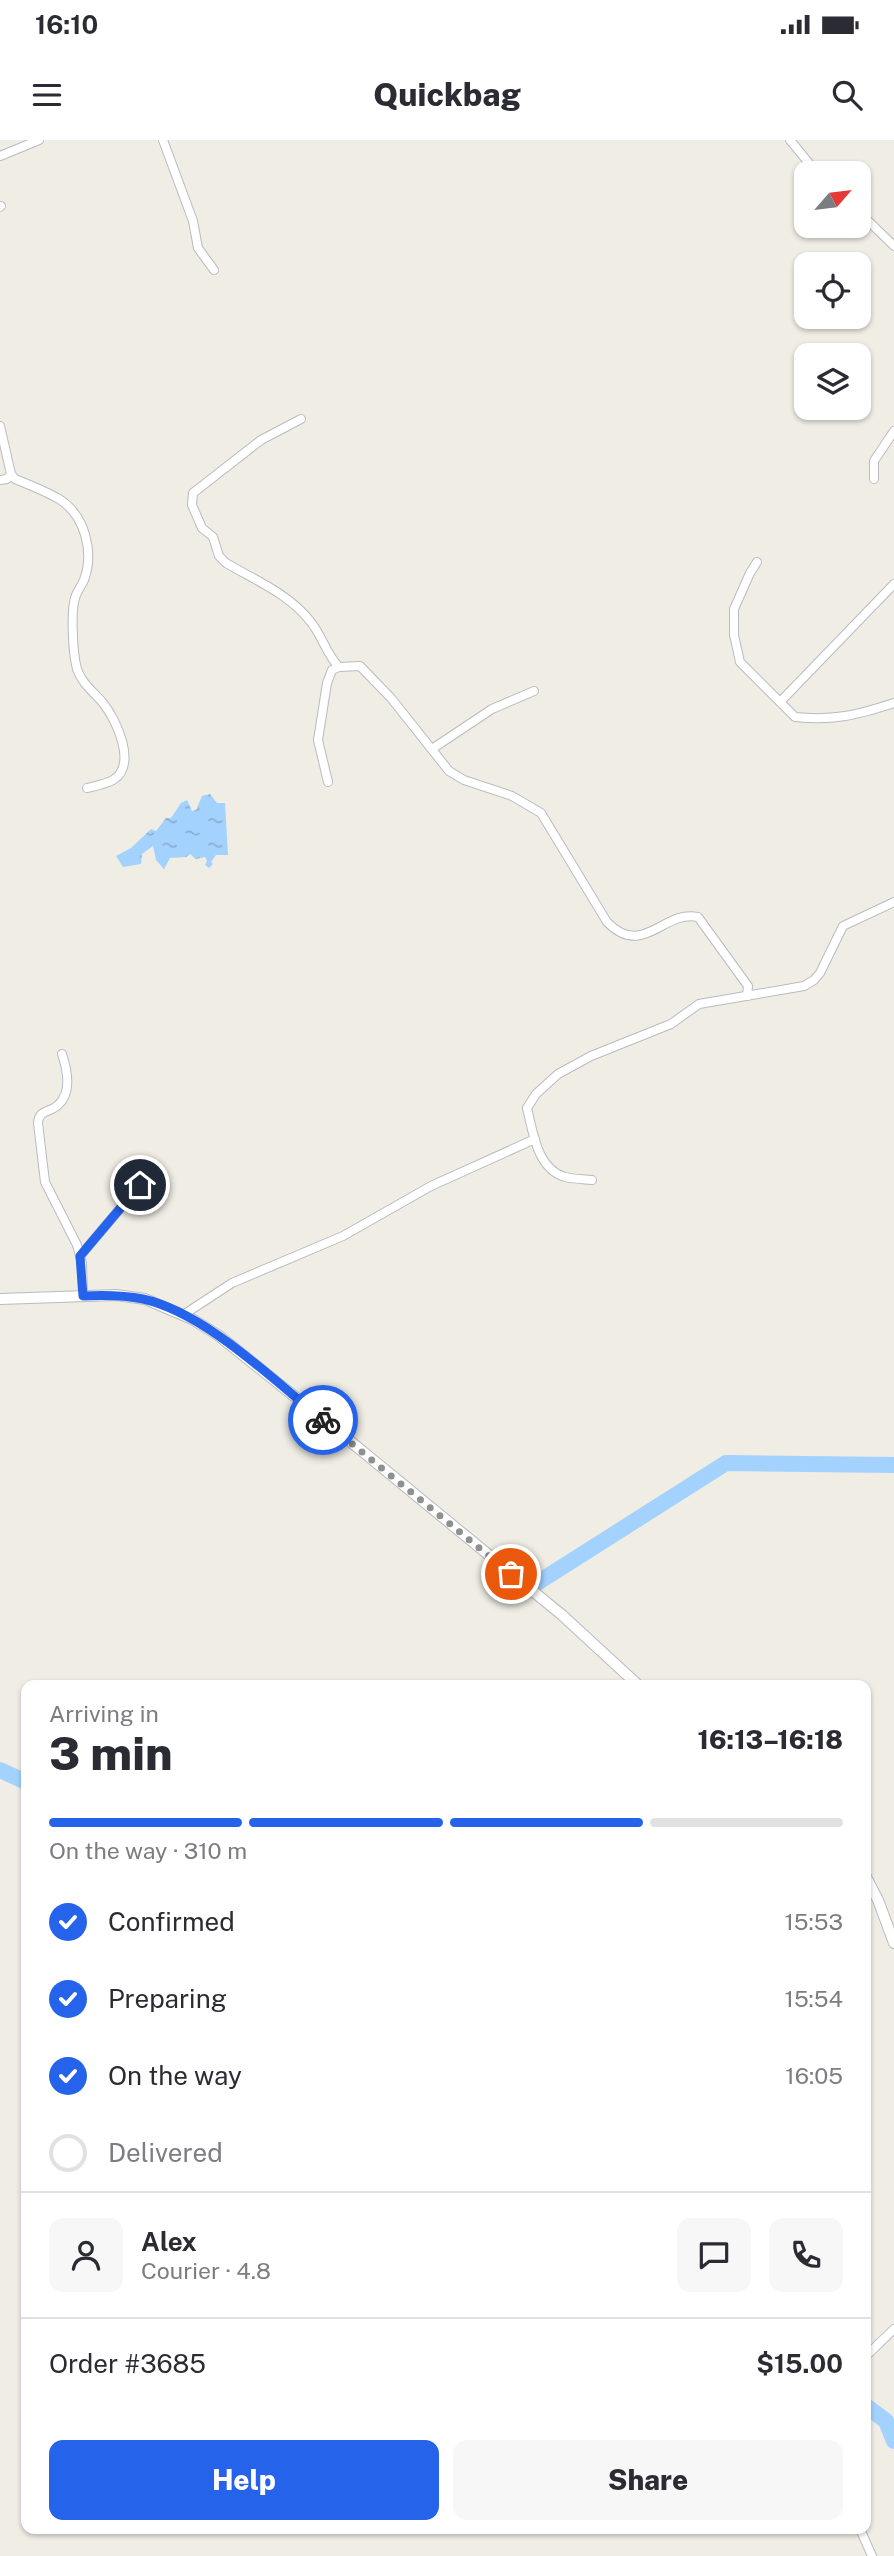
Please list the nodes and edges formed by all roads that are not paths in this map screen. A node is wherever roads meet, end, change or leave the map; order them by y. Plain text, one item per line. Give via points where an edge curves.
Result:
1 (39, 140) edge
2 (163, 140) edge
3 (790, 140) edge
4 (0, 156) edge
5 (807, 161) edge
6 (872, 225) edge
7 (894, 246) edge
8 (214, 270) dead end
9 (301, 419) dead end
10 (0, 426) edge
11 (894, 431) edge
12 (11, 474) junction
13 (0, 480) edge
14 (874, 480) dead end
15 (757, 562) dead end
16 (894, 584) edge
17 (339, 667) junction
18 (534, 691) dead end
19 (780, 702) junction
20 (894, 703) edge
21 (432, 749) junction
22 (328, 782) dead end
23 (87, 788) dead end
24 (894, 902) edge
25 (747, 996) junction
26 (62, 1054) dead end
27 (535, 1139) junction
28 (592, 1180) dead end
29 (140, 1185) dead end
30 (80, 1256) junction
31 (83, 1296) junction
32 (0, 1299) edge
33 (183, 1315) junction
34 (633, 1680) edge
35 (871, 1887) edge
36 (894, 1943) edge
37 (894, 2329) edge
38 (871, 2351) edge
39 (862, 2534) edge
40 (872, 2556) edge

1 - 4 street
2 - 8 street via 198,248
3 - 5 street
6 - 7 street
9 - 17 street via 261,440 193,493 192,505 202,528 213,537 219,556 286,598 311,621
10 - 12 street
11 - 14 street via 874,461
12 - 13 street
12 - 23 street via 62,501 88,541 88,566 75,596 72,633 77,669 118,726 125,748 120,773
15 - 19 street via 734,610 734,635 740,662
16 - 19 street
17 - 21 street via 360,666
17 - 22 street via 332,670 327,683 318,740
18 - 21 street via 492,709
19 - 20 street via 795,718 824,720
21 - 25 street via 449,771 464,780 512,796 541,813 615,930 640,936 685,916 698,917 748,986
24 - 25 street via 843,926 814,980 804,986
25 - 27 street via 699,1004 671,1024 558,1074 527,1108
26 - 30 street via 68,1072 65,1095 60,1104 42,1113 38,1123 45,1182
27 - 28 street via 546,1165 563,1176
27 - 33 street via 431,1186 343,1236 232,1283
29 - 30 street
30 - 31 street
31 - 32 street
31 - 33 street via 145,1299
33 - 34 street via 218,1335 345,1437 562,1615
35 - 36 street
37 - 38 street
39 - 40 street

